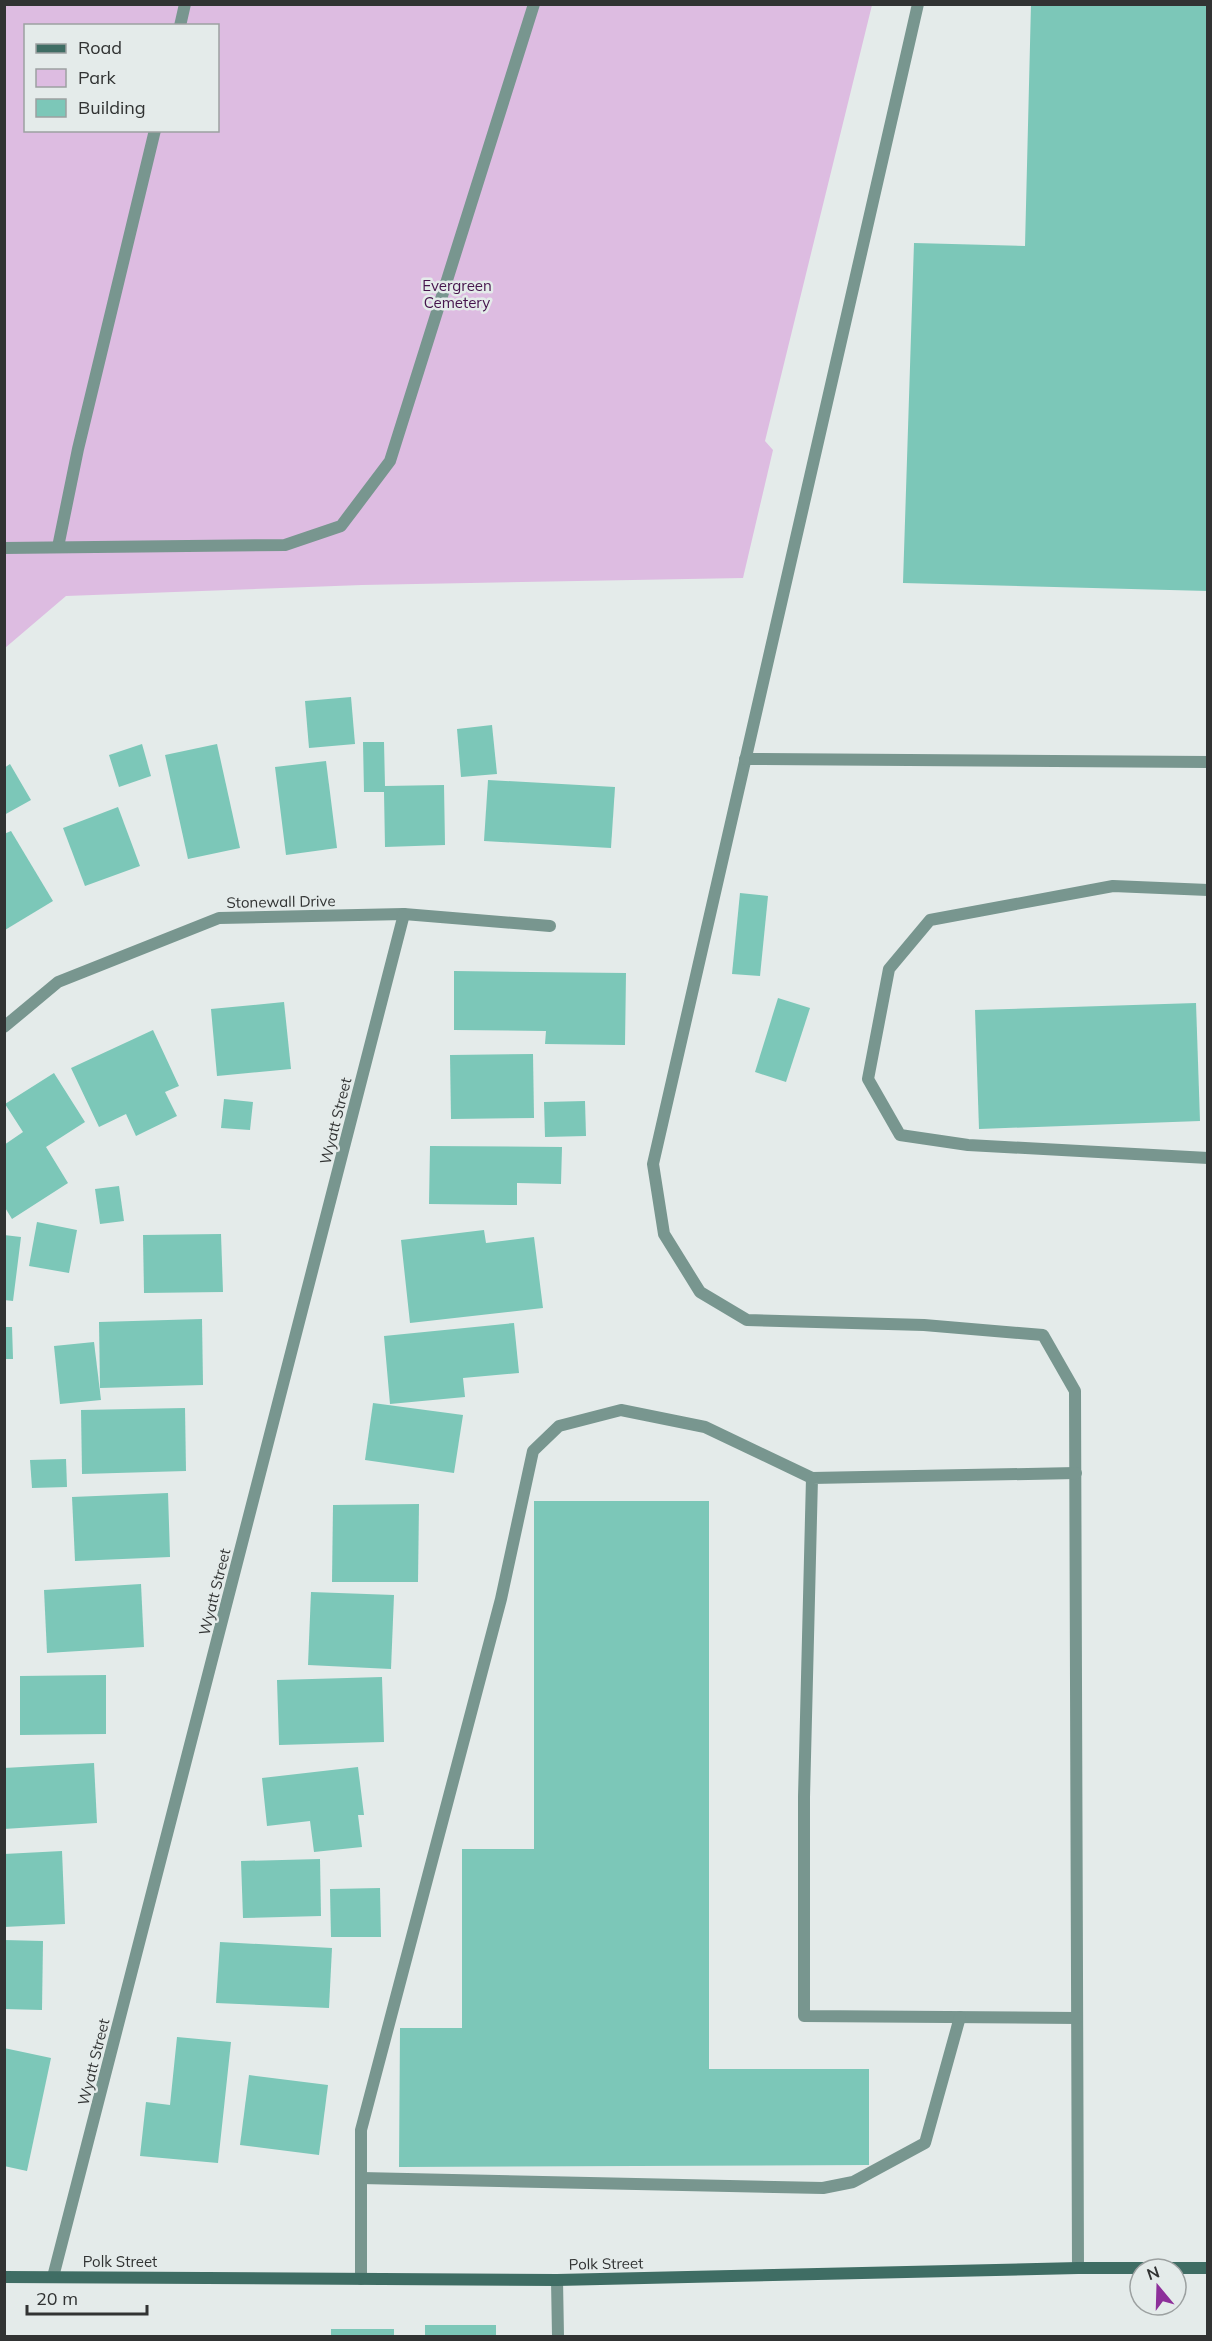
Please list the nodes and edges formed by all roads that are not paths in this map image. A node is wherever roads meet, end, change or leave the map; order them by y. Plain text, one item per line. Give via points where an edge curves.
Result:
1 (185, 4) edge
2 (534, 4) edge
3 (918, 4) edge
4 (180, 24) edge
5 (155, 132) edge
6 (4, 548) edge
7 (58, 548) junction
8 (745, 759) junction
9 (1208, 762) edge
10 (1208, 890) edge
11 (405, 914) junction
12 (550, 926) dead end
13 (4, 1026) edge
14 (1208, 1158) edge
15 (1076, 1473) junction
16 (812, 1478) junction
17 (960, 2017) junction
18 (1077, 2018) junction
19 (361, 2178) junction
20 (1078, 2268) junction
21 (1208, 2268) edge
22 (4, 2277) edge
23 (53, 2277) junction
24 (361, 2279) junction
25 (557, 2280) junction
26 (558, 2337) edge

1 - 4 street
2 - 7 street via 390,461 341,525 285,546
3 - 8 street
5 - 7 street
6 - 7 street
8 - 9 street
8 - 15 street via 652,1164 664,1234 700,1292 747,1320 924,1325 1043,1335 1075,1391
10 - 14 street via 1113,886 930,920 889,969 868,1079 900,1135 968,1145
11 - 12 street, Stonewall Drive
11 - 13 street, Stonewall Drive via 219,918 58,982
11 - 23 street, Wyatt Street
15 - 16 street
15 - 18 street
16 - 17 street via 804,1797 804,2016
16 - 19 street via 705,1427 621,1410 560,1426 533,1451 501,1599 361,2130
17 - 18 street
17 - 19 street via 925,2143 853,2182 823,2188
18 - 20 street
19 - 24 street
20 - 21 main road, Polk Street
20 - 25 main road, Polk Street
22 - 23 main road, Polk Street
23 - 24 main road, Polk Street
24 - 25 main road, Polk Street
25 - 26 street

